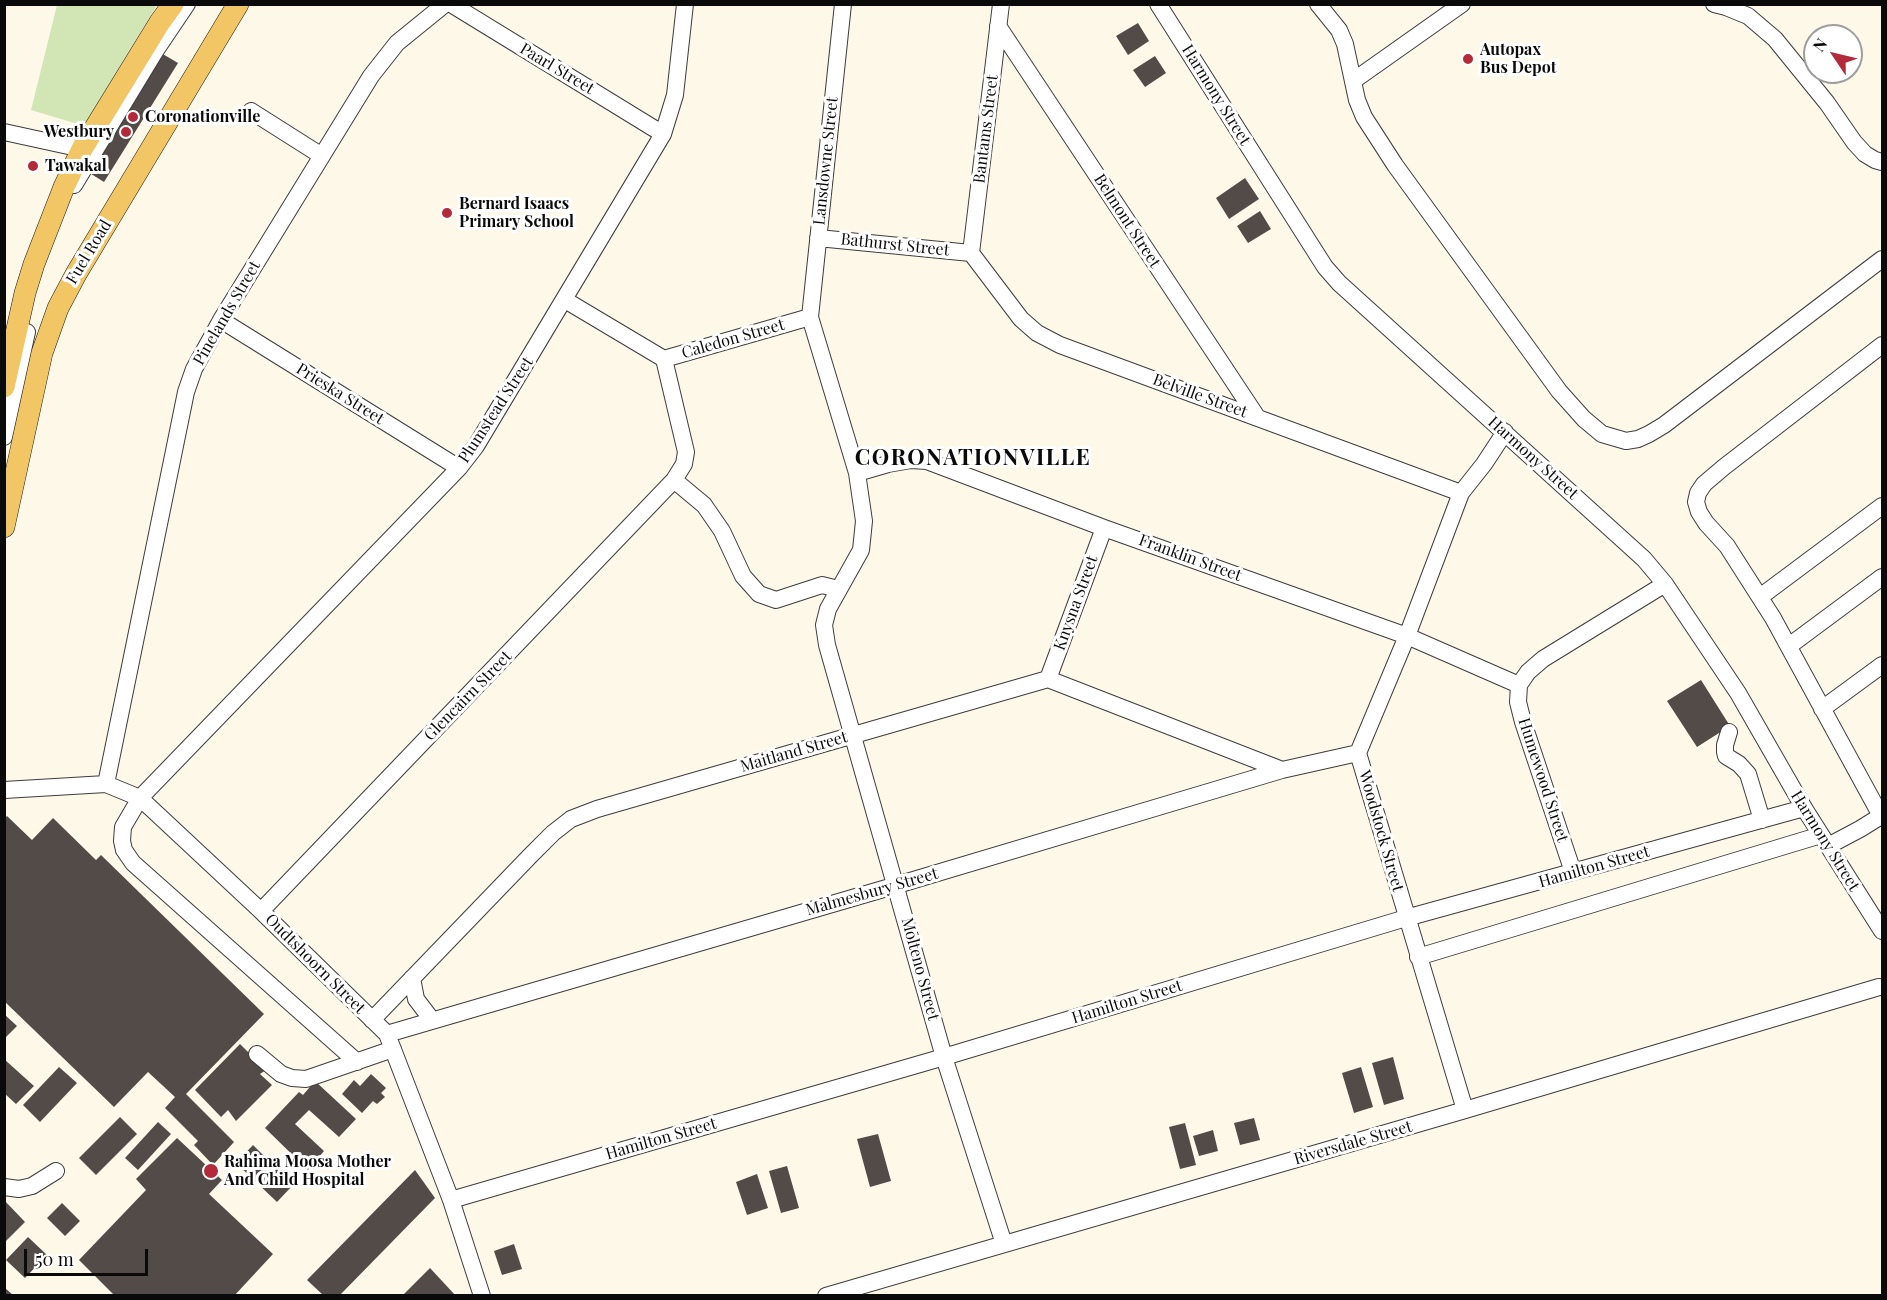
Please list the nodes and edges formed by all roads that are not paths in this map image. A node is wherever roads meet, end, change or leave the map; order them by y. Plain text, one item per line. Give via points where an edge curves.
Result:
1 (173, 4) edge
2 (187, 4) edge
3 (227, 4) edge
4 (238, 4) edge
5 (445, 4) edge
6 (452, 4) edge
7 (685, 4) edge
8 (843, 4) edge
9 (1001, 4) edge
10 (1158, 4) edge
11 (1318, 4) edge
12 (1462, 4) edge
13 (1714, 4) edge
14 (998, 26) junction
15 (1353, 81) junction
16 (251, 111) dead end
17 (4, 132) edge
18 (663, 134) junction
19 (82, 149) junction
20 (322, 156) junction
21 (1882, 162) edge
22 (818, 238) junction
23 (971, 253) junction
24 (1882, 260) edge
25 (565, 300) junction
26 (810, 317) junction
27 (221, 321) junction
28 (1882, 345) edge
29 (664, 359) junction
30 (4, 387) edge
31 (1257, 417) junction
32 (1505, 432) junction
33 (4, 437) edge
34 (459, 468) junction
35 (857, 473) junction
36 (674, 480) junction
37 (4, 490) edge
38 (1461, 493) junction
39 (1882, 506) edge
40 (4, 527) edge
41 (1104, 528) junction
42 (1882, 577) edge
43 (1665, 584) junction
44 (838, 589) junction
45 (1760, 597) junction
46 (1407, 636) junction
47 (1789, 646) junction
48 (1882, 665) edge
49 (1048, 679) junction
50 (1519, 685) junction
51 (1822, 709) junction
52 (1729, 732) dead end
53 (853, 734) junction
54 (1358, 753) junction
55 (1282, 770) junction
56 (106, 784) junction
57 (4, 790) edge
58 (1876, 792) edge
59 (140, 798) junction
60 (1804, 808) junction
61 (1882, 817) edge
62 (1762, 820) junction
63 (1824, 840) junction
64 (1573, 872) junction
65 (897, 885) junction
66 (261, 911) junction
67 (1406, 918) junction
68 (1882, 931) edge
69 (1418, 957) junction
70 (412, 978) junction
71 (1879, 987) dead end
72 (372, 1020) junction
73 (432, 1020) junction
74 (390, 1042) junction
75 (257, 1054) dead end
76 (944, 1057) junction
77 (357, 1062) junction
78 (1465, 1110) junction
79 (56, 1171) dead end
80 (4, 1187) edge
81 (451, 1200) junction
82 (1004, 1244) junction
83 (482, 1296) edge
84 (826, 1296) edge

1 - 19 main road
2 - 33 street via 94,151 60,218 34,297
3 - 37 street via 55,293 36,342
4 - 40 main road, Fuel Road via 66,290 42,353
5 - 20 street, Pinelands Street via 384,57
6 - 18 street, Paarl Street
7 - 18 street, Plumstead Street via 675,95
8 - 22 street, Lansdowne Street
9 - 14 street, Bantams Street
10 - 32 street, Harmony Street via 1325,267 1353,297
11 - 15 street via 1339,30
12 - 15 street
13 - 21 street via 1748,16 1775,39 1854,142
14 - 23 street, Bantams Street
14 - 31 street, Belmont Street
15 - 24 street via 1364,117 1395,165 1559,391 1594,428 1616,439 1638,440 1664,425
16 - 20 street
17 - 19 street
18 - 25 street, Plumstead Street
19 - 30 main road via 34,264
20 - 27 street, Pinelands Street
22 - 23 street, Bathurst Street
22 - 26 street, Lansdowne Street
23 - 31 street, Belville Street via 1021,319 1037,333 1060,345
25 - 29 street, Caledon Street
25 - 34 street, Plumstead Street
26 - 29 street, Caledon Street
26 - 35 street, Molteno Street
27 - 34 street, Prieska Street
27 - 56 street, Pinelands Street via 186,392
28 - 45 street via 1724,467 1698,493 1696,502 1706,523 1727,546
29 - 36 street via 686,452
31 - 38 street, Belville Street
32 - 38 street, Woodstock Street
32 - 43 street, Harmony Street via 1644,559
34 - 59 street, Plumstead Street
35 - 41 street, Franklin Street via 910,460 927,461
35 - 44 street, Molteno Street via 864,520 861,550
36 - 44 street via 704,505 722,531 743,576 759,594 777,600 822,585
36 - 66 street, Glencairn Street
38 - 46 street, Woodstock Street
39 - 45 street
41 - 46 street, Franklin Street
41 - 49 street, Knysna Street
42 - 47 street
43 - 50 street via 1543,659
43 - 60 street, Harmony Street via 1738,693
44 - 53 street, Molteno Street via 824,625
45 - 47 street
46 - 50 street, Franklin Street
46 - 54 street, Woodstock Street
47 - 51 street
48 - 51 street
49 - 53 street, Maitland Street
49 - 55 street
50 - 64 street, Humewood Street via 1518,702
51 - 58 street
52 - 62 street via 1726,756 1748,774
53 - 65 street, Molteno Street
53 - 70 street, Maitland Street via 572,819 553,833
54 - 55 street, Malmesbury Street
54 - 67 street, Woodstock Street
55 - 65 street, Malmesbury Street
56 - 57 street, Oudtshoorn Street
56 - 59 street, Oudtshoorn Street
58 - 61 street
59 - 66 street, Oudtshoorn Street
59 - 77 street, Plumstead Street via 123,827 124,850 133,863
60 - 62 street, Hamilton Street
60 - 63 street, Harmony Street
61 - 63 street via 1860,830
62 - 64 street, Hamilton Street
63 - 68 street, Harmony Street
63 - 69 street
64 - 67 street, Hamilton Street
65 - 73 street, Malmesbury Street
65 - 76 street, Molteno Street
66 - 72 street, Oudtshoorn Street
67 - 69 street, Woodstock Street
67 - 76 street, Hamilton Street
69 - 78 street, Woodstock Street
70 - 72 street, Maitland Street
70 - 73 street via 416,999
71 - 78 street, Riversdale Street
72 - 74 street, Oudtshoorn Street
73 - 74 street, Malmesbury Street
74 - 77 street, Malmesbury Street
74 - 81 street, Oudtshoorn Street
75 - 77 street, Malmesbury Street via 292,1078 306,1079
76 - 81 street, Hamilton Street
76 - 82 street, Molteno Street
78 - 82 street, Riversdale Street
79 - 80 street via 32,1186
81 - 83 street, Oudtshoorn Street
82 - 84 street, Riversdale Street

